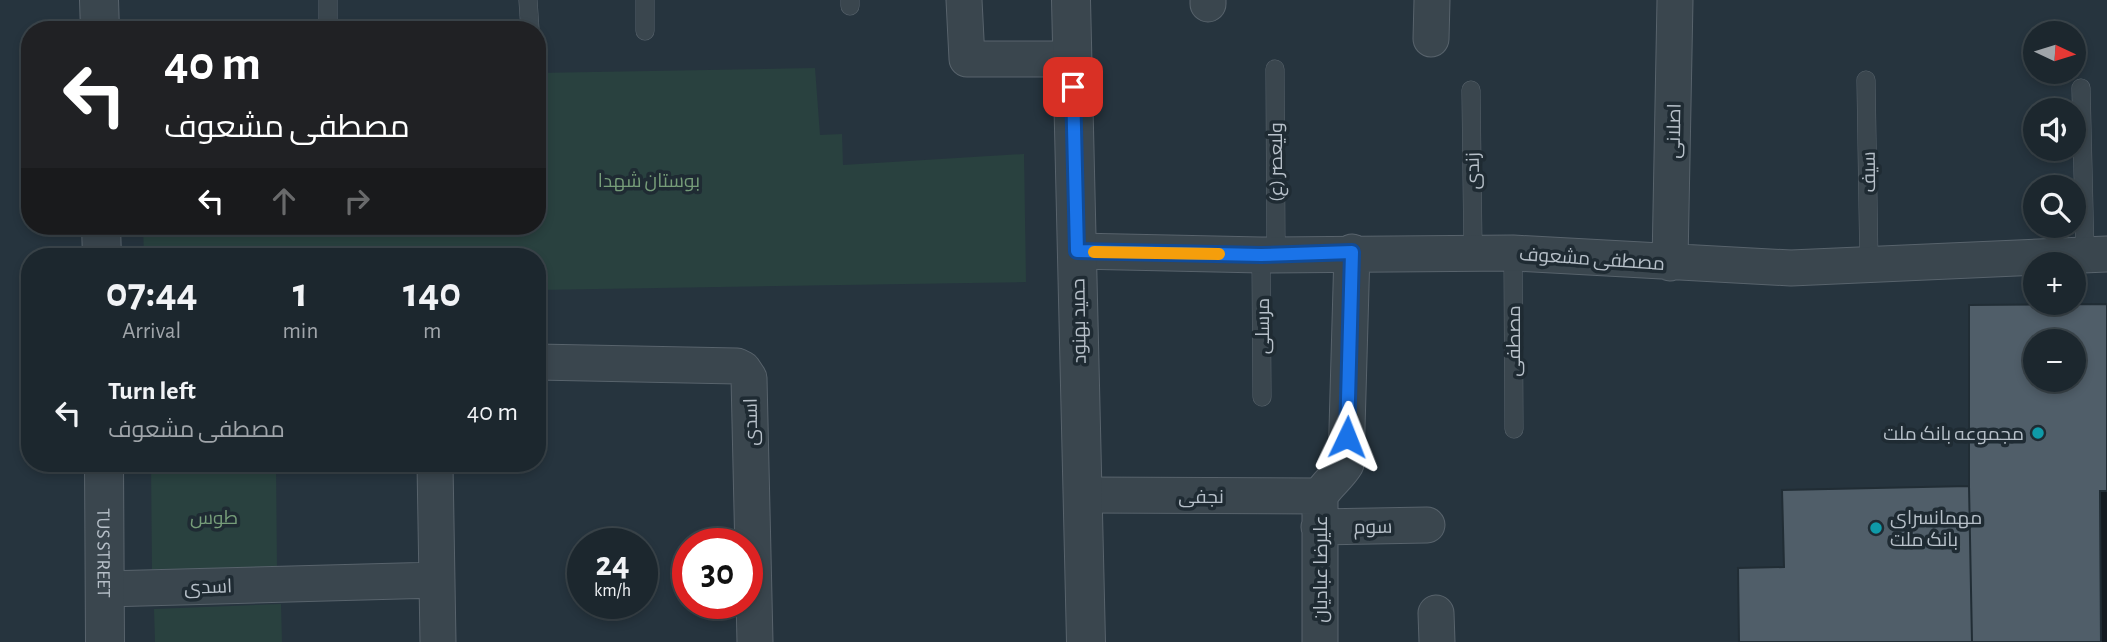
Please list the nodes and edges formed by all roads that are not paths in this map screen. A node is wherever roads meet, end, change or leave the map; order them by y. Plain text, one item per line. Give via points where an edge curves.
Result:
1 (99, 0) edge
2 (328, 0) edge
3 (528, 0) edge
4 (645, 0) edge
5 (964, 0) edge
6 (1071, 0) edge
7 (1432, 0) edge
8 (1675, 0) edge
9 (100, 21) edge
10 (328, 21) edge
11 (529, 21) edge
12 (645, 31) dead end
13 (1431, 39) dead end
14 (1072, 59) junction
15 (1275, 69) dead end
16 (1866, 79) dead end
17 (2081, 88) dead end
18 (1471, 90) dead end
19 (1077, 251) junction
20 (1352, 252) junction
21 (1473, 252) junction
22 (1513, 253) junction
23 (2096, 254) edge
24 (1269, 255) junction
25 (1670, 263) junction
26 (1869, 265) junction
27 (546, 362) edge
28 (1262, 397) dead end
29 (1514, 429) dead end
30 (104, 472) edge
31 (435, 472) edge
32 (1083, 495) junction
33 (1320, 512) junction
34 (1427, 525) dead end
35 (437, 580) junction
36 (105, 589) junction
37 (105, 642) edge
38 (438, 642) edge
39 (755, 642) edge
40 (1086, 642) edge
41 (1320, 642) edge

1 - 9 street
2 - 10 lane
3 - 11 lane
4 - 12 lane
5 - 14 street via 967,59
6 - 14 street, حمید بهنود
7 - 13 street
8 - 25 street, اصلانی
14 - 19 street, حمید بهنود
15 - 24 lane, ولیعصر (ع)
16 - 26 lane, سیف
17 - 23 lane
18 - 21 lane, زندی
19 - 24 street, مصطفی مشعوف
19 - 32 street, حمید بهنود
20 - 21 street, مصطفی مشعوف
20 - 24 street, مصطفی مشعوف
20 - 33 street via 1346,464
21 - 22 street, مصطفی مشعوف
22 - 25 street, مصطفی مشعوف
22 - 29 lane, مصطفی
23 - 26 street, مصطفی مشعوف
24 - 28 lane, مرسلی
25 - 26 street, مصطفی مشعوف via 1791,268
27 - 39 street, اسدی via 743,369 749,378
30 - 36 street, TUS STREET
31 - 35 street
32 - 33 street, نجفی
32 - 40 street, حمید بهنود
33 - 34 street, سوم
33 - 41 street, علیرضا عبادیان
35 - 36 street, اسدی
35 - 38 street
36 - 37 street, TUS STREET

